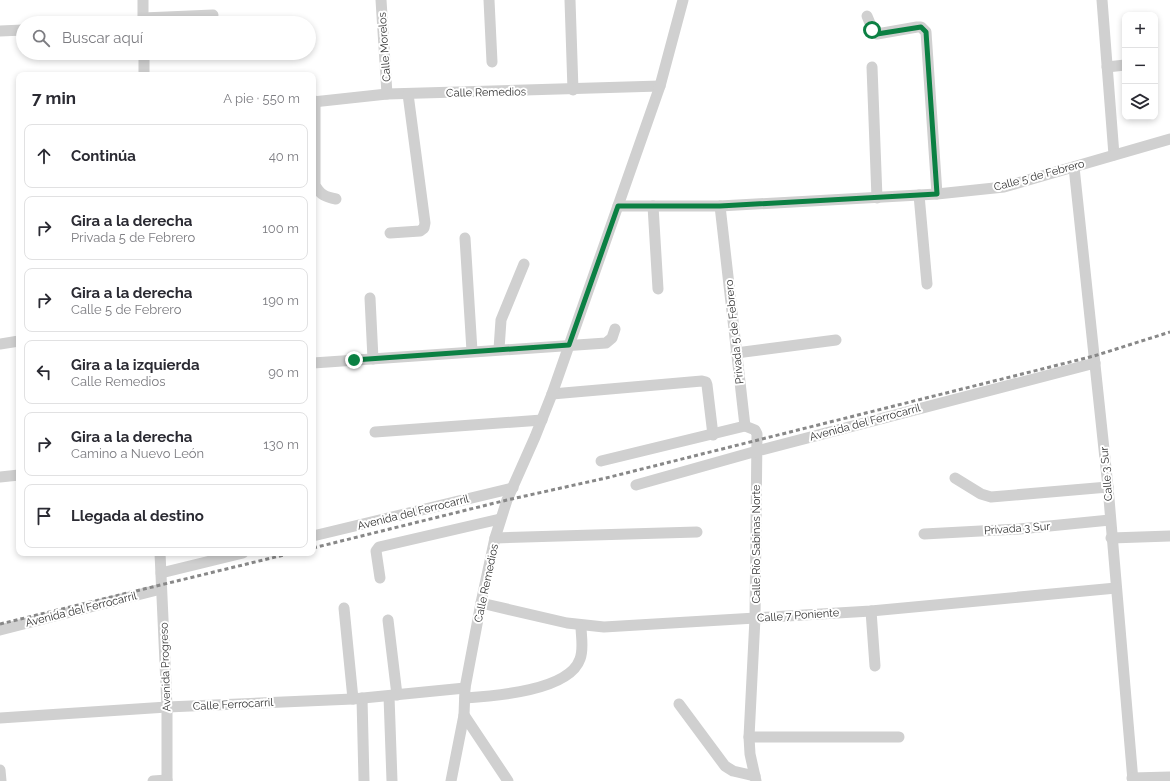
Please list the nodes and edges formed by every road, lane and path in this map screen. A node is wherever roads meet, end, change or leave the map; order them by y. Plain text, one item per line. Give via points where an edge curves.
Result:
1 (142, 0) edge
2 (380, 0) edge
3 (489, 0) edge
4 (570, 0) edge
5 (683, 0) edge
6 (1102, 0) edge
7 (143, 16) edge
8 (867, 16) dead end
9 (16, 30) edge
10 (0, 31) edge
11 (144, 60) edge
12 (492, 62) dead end
13 (1122, 65) edge
14 (872, 67) dead end
15 (1107, 67) junction
16 (144, 72) edge
17 (660, 86) junction
18 (573, 90) junction
19 (387, 94) junction
20 (408, 94) junction
21 (316, 102) edge
22 (1170, 139) edge
23 (1114, 155) junction
24 (1074, 167) junction
25 (316, 187) edge
26 (937, 194) junction
27 (919, 195) junction
28 (877, 198) junction
29 (336, 199) dead end
30 (618, 206) junction
31 (654, 206) junction
32 (720, 206) junction
33 (390, 233) dead end
34 (465, 238) dead end
35 (524, 264) dead end
36 (927, 284) dead end
37 (658, 289) dead end
38 (370, 298) dead end
39 (615, 329) dead end
40 (836, 340) dead end
41 (16, 342) edge
42 (0, 344) edge
43 (569, 345) junction
44 (499, 350) junction
45 (472, 351) junction
46 (736, 353) junction
47 (373, 359) junction
48 (316, 363) edge
49 (1095, 363) junction
50 (552, 394) junction
51 (542, 420) junction
52 (745, 426) junction
53 (374, 432) dead end
54 (713, 435) junction
55 (757, 450) junction
56 (601, 461) dead end
57 (16, 475) edge
58 (0, 477) edge
59 (954, 478) dead end
60 (636, 485) dead end
61 (1108, 487) junction
62 (513, 488) junction
63 (500, 519) junction
64 (1110, 520) junction
65 (697, 532) dead end
66 (924, 534) dead end
67 (316, 535) edge
68 (1170, 536) edge
69 (495, 538) junction
70 (1111, 538) junction
71 (160, 556) edge
72 (224, 556) edge
73 (161, 574) junction
74 (380, 578) dead end
75 (1116, 588) junction
76 (161, 589) junction
77 (481, 603) junction
78 (344, 608) dead end
79 (871, 611) junction
80 (755, 618) junction
81 (388, 620) dead end
82 (581, 626) junction
83 (0, 630) edge
84 (875, 666) dead end
85 (465, 693) junction
86 (393, 695) junction
87 (357, 698) junction
88 (679, 704) dead end
89 (167, 707) junction
90 (464, 715) junction
91 (0, 718) edge
92 (749, 737) junction
93 (899, 737) dead end
94 (0, 770) edge
95 (1170, 777) edge
96 (756, 779) edge
97 (167, 780) edge
98 (1133, 780) edge
99 (1, 781) edge
100 (152, 781) edge
101 (364, 781) edge
102 (392, 781) edge
103 (451, 781) edge
104 (508, 781) edge

1 - 7 street
2 - 19 street, Calle Morelos
3 - 12 street
4 - 18 street
5 - 17 street, Calle Remedios
6 - 15 street
8 - 26 street via 872,30 877,34 921,27 926,32
9 - 10 street
11 - 16 street
13 - 15 street
14 - 28 street
15 - 23 street
17 - 18 street, Calle Remedios
17 - 30 street, Calle Remedios
18 - 20 street, Calle Remedios
19 - 20 street, Calle Remedios
19 - 21 street, Calle Remedios
20 - 33 street via 425,223 420,231
22 - 23 street, Calle 5 de Febrero
23 - 24 street, Calle 5 de Febrero
24 - 26 street, Calle 5 de Febrero via 1004,186
24 - 49 street, Calle 3 Sur
25 - 29 street via 322,196
26 - 27 street, Calle 5 de Febrero
27 - 28 street, Calle 5 de Febrero
27 - 36 street
28 - 32 street, Calle 5 de Febrero
30 - 31 street, Calle 5 de Febrero
30 - 43 street, Calle Remedios
31 - 32 street, Calle 5 de Febrero
31 - 37 street
32 - 46 street, Privada 5 de Febrero
34 - 45 street
35 - 44 street via 501,320
38 - 47 street
39 - 43 street via 612,338 606,342
40 - 46 street
41 - 42 street
43 - 44 street
43 - 50 street, Calle Remedios
44 - 45 street
45 - 47 street
46 - 52 street, Privada 5 de Febrero
47 - 48 street
49 - 55 street, Avenida del Ferrocarril
49 - 61 street, Calle 3 Sur
50 - 51 street, Calle Remedios
50 - 54 street via 706,382
51 - 53 street
51 - 62 street, Calle Remedios
52 - 54 street
52 - 55 street via 755,430
54 - 56 street
55 - 60 street, Avenida del Ferrocarril
55 - 80 street, Calle Río Sabinas Norte
57 - 58 street
59 - 61 street via 991,498
61 - 64 street, Calle 3 Sur
62 - 63 street, Calle Remedios
62 - 67 street, Avenida del Ferrocarril
63 - 69 street, Calle Remedios
63 - 74 street via 379,547 376,551
64 - 66 street, Privada 3 Sur via 1019,529
64 - 70 street, Calle 3 Sur
65 - 69 street
68 - 70 street
69 - 77 street, Calle Remedios
70 - 75 street, Calle 3 Sur
71 - 73 street, Avenida Progreso
72 - 73 street
73 - 76 street, Avenida Progreso
75 - 79 street, Calle 7 Poniente
75 - 98 street, Calle 3 Sur
76 - 83 street, Avenida del Ferrocarril
76 - 89 street, Avenida Progreso
77 - 82 street, Calle 7 Poniente
77 - 85 street, Calle Remedios
78 - 87 street
79 - 80 street, Calle 7 Poniente
79 - 84 street
80 - 82 street, Calle 7 Poniente via 604,627
80 - 92 street, Calle Río Sabinas Norte
81 - 86 street
82 - 85 street, Calle Ferrocarril via 580,661 575,669 558,681 538,689
85 - 86 street, Calle Ferrocarril
85 - 90 street, Calle Remedios
86 - 87 street, Calle Ferrocarril
86 - 102 street
87 - 89 street, Calle Ferrocarril
87 - 101 street
88 - 96 street via 725,766
89 - 91 street, Calle Ferrocarril
89 - 97 street, Avenida Progreso
90 - 103 street, Calle Remedios
90 - 104 street
92 - 93 street
92 - 96 street, Calle Río Sabinas Norte
94 - 99 street
95 - 98 street
97 - 100 street

